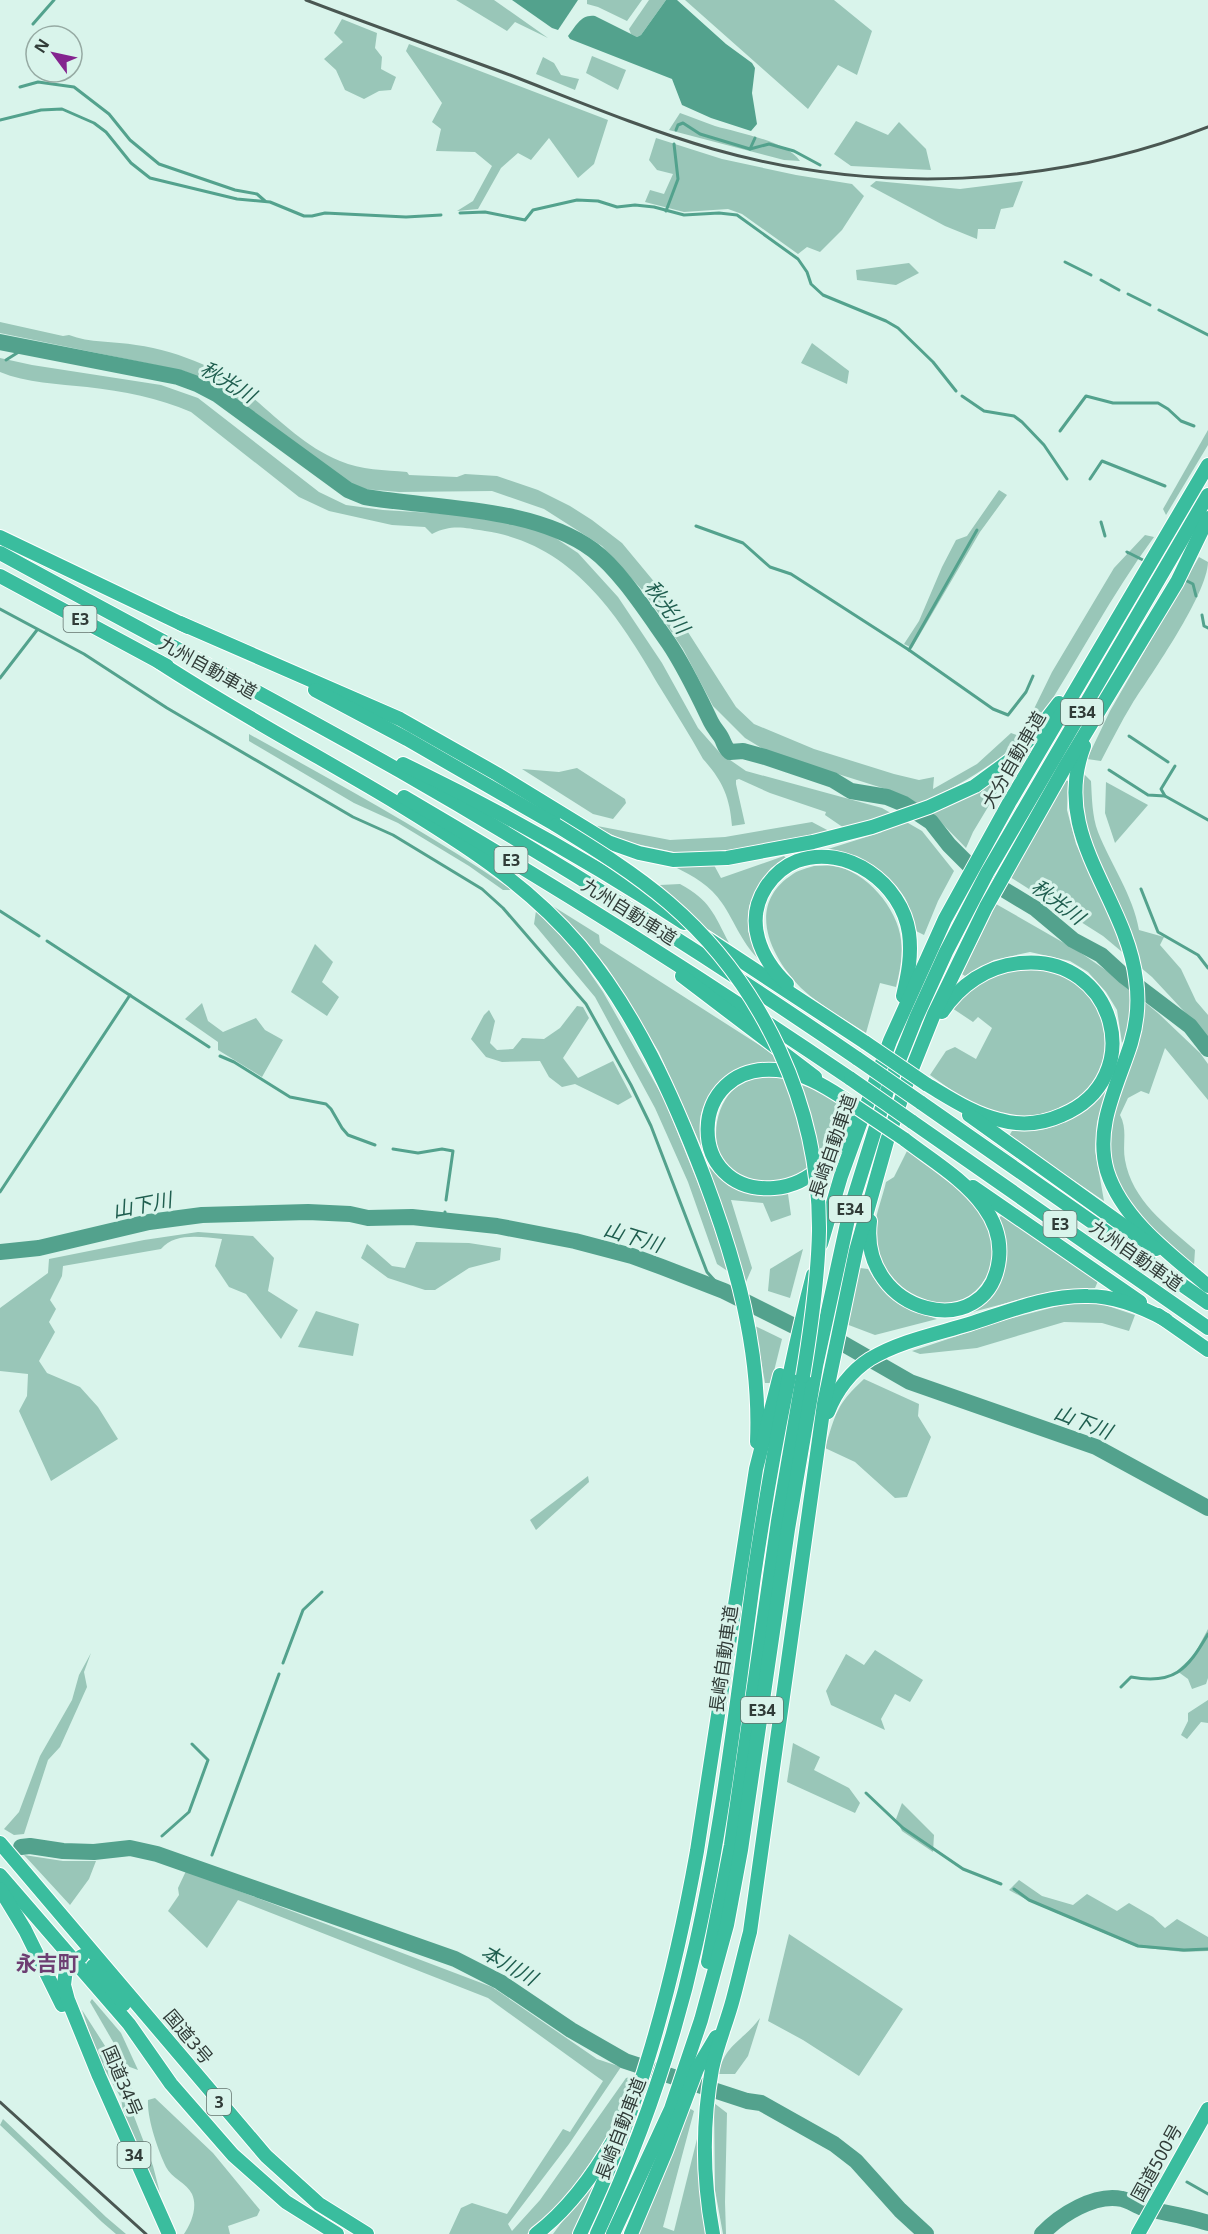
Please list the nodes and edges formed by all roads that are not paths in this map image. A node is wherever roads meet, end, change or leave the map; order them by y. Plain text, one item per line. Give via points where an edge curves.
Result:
1 (1208, 465) edge
2 (1208, 495) edge
3 (1208, 519) edge
4 (0, 537) edge
5 (0, 553) edge
6 (1147, 564) junction
7 (0, 576) edge
8 (180, 623) junction
9 (159, 662) junction
10 (1118, 680) junction
11 (293, 711) junction
12 (958, 888) junction
13 (567, 894) junction
14 (902, 1000) junction
15 (890, 1041) junction
16 (866, 1043) junction
17 (921, 1047) junction
18 (926, 1084) junction
19 (873, 1085) joint
20 (886, 1093) joint
21 (843, 1098) junction
22 (901, 1109) junction
23 (904, 1139) junction
24 (876, 1179) junction
25 (1207, 1285) edge
26 (1208, 1303) edge
27 (1166, 1320) junction
28 (1208, 1328) edge
29 (1208, 1350) edge
30 (790, 1353) junction
31 (756, 1468) junction
32 (814, 1476) junction
33 (809, 1509) junction
34 (729, 1638) junction
35 (0, 1843) edge
36 (0, 1875) edge
37 (0, 1889) edge
38 (734, 1893) junction
39 (706, 1895) junction
40 (91, 1949) junction
41 (75, 1962) junction
42 (688, 2049) junction
43 (711, 2054) junction
44 (99, 2076) junction
45 (637, 2094) junction
46 (186, 2102) junction
47 (673, 2108) junction
48 (1208, 2109) edge
49 (1141, 2228) edge
50 (581, 2231) edge
51 (169, 2234) edge
52 (337, 2234) edge
53 (367, 2234) edge
54 (536, 2234) edge
55 (597, 2234) edge
56 (613, 2234) edge
57 (631, 2234) edge
58 (713, 2234) edge

1 - 6 highway, 大分自動車道 / E34
2 - 20 highway, 大分自動車道 / E34 via 973,899
3 - 10 highway via 1177,582
4 - 8 highway
5 - 11 highway, 九州自動車道 / E3
6 - 8 highway via 1045,722 1008,761 975,786 872,827 727,858 673,860 623,848 400,719
6 - 12 highway, 大分自動車道 / E34
7 - 9 highway, 九州自動車道 / E3
8 - 42 highway, bridge via 365,717 556,825 641,881 693,925 742,984 785,1062 807,1130 817,1198 816,1277 731,1845
9 - 13 highway, 九州自動車道 / E3 via 400,795
9 - 31 highway via 459,842 527,892 566,930 599,971 666,1088 709,1190 750,1334 758,1394
10 - 17 highway via 1011,860
10 - 25 highway via 1086,740 1074,791 1083,841 1119,921 1136,978 1137,1014 1131,1043 1106,1116 1106,1167 1116,1192 1134,1217
11 - 16 highway via 460,791 551,842 662,908
11 - 26 highway, 九州自動車道 / E3, bridge via 576,875 716,963
12 - 14 highway via 925,946
12 - 15 highway, 大分自動車道 / E34
13 - 21 highway
13 - 28 highway, 九州自動車道 / E3, bridge via 717,988
14 - 15 highway
14 - 16 highway via 910,960 909,932 902,908 887,887 855,864 831,858 809,858 778,872 764,891 756,913 757,936 766,960 786,983
14 - 21 highway via 853,1119 821,1168 790,1185 754,1187 724,1171 711,1153 706,1131 710,1108 728,1084 746,1074 767,1070 791,1073
15 - 19 highway, 大分自動車道 / E34
16 - 18 highway, bridge
17 - 22 highway
17 - 24 highway
18 - 22 highway via 976,1112 1002,1121 1028,1124 1067,1113 1089,1098 1108,1067 1112,1030 1106,1008 1086,981 1058,966 1025,962 990,970 963,987 942,1012
18 - 25 highway
19 - 30 highway, 長崎自動車道 / E34 via 826,1211
20 - 38 highway, 長崎自動車道 / E34 via 850,1210 816,1366
21 - 23 highway, bridge
22 - 23 highway via 872,1210 869,1236 873,1258 882,1278 898,1295 931,1310 961,1308 978,1298 996,1273 999,1244 994,1224 974,1195
22 - 24 highway
23 - 27 highway
24 - 32 highway via 830,1371
27 - 29 highway
27 - 32 highway via 1121,1300 1075,1296 1026,1306 879,1354 843,1385 830,1408
30 - 31 highway
30 - 39 highway, 長崎自動車道 / E34
31 - 34 highway
32 - 33 highway
33 - 38 highway via 779,1632 747,1839
33 - 43 highway via 750,1932 730,2009
34 - 39 highway
34 - 45 highway via 686,1914 656,2038
35 - 40 highway, 国道3号 / 3
36 - 41 highway, 国道3号 / 3
37 - 44 highway, 34
38 - 42 highway, 長崎自動車道 / E34 via 712,1982
39 - 55 highway, 長崎自動車道 / E34 via 691,1965 653,2099
40 - 41 highway, 国道34号 / 34
40 - 46 highway via 94,1967 150,2037
40 - 53 highway, 国道3号 / 3 via 266,2156 319,2204
41 - 44 highway, 国道34号 / 34 via 66,1969 65,1991
41 - 46 highway, 国道3号 / 3 via 129,2024
42 - 47 highway
43 - 47 highway
43 - 58 highway via 706,2176
44 - 51 highway, 国道34号 / 34
45 - 50 highway
45 - 54 highway via 589,2177
46 - 52 highway, 国道3号 / 3 via 263,2183
47 - 56 highway, 長崎自動車道
47 - 57 highway
48 - 49 highway, 国道500号

